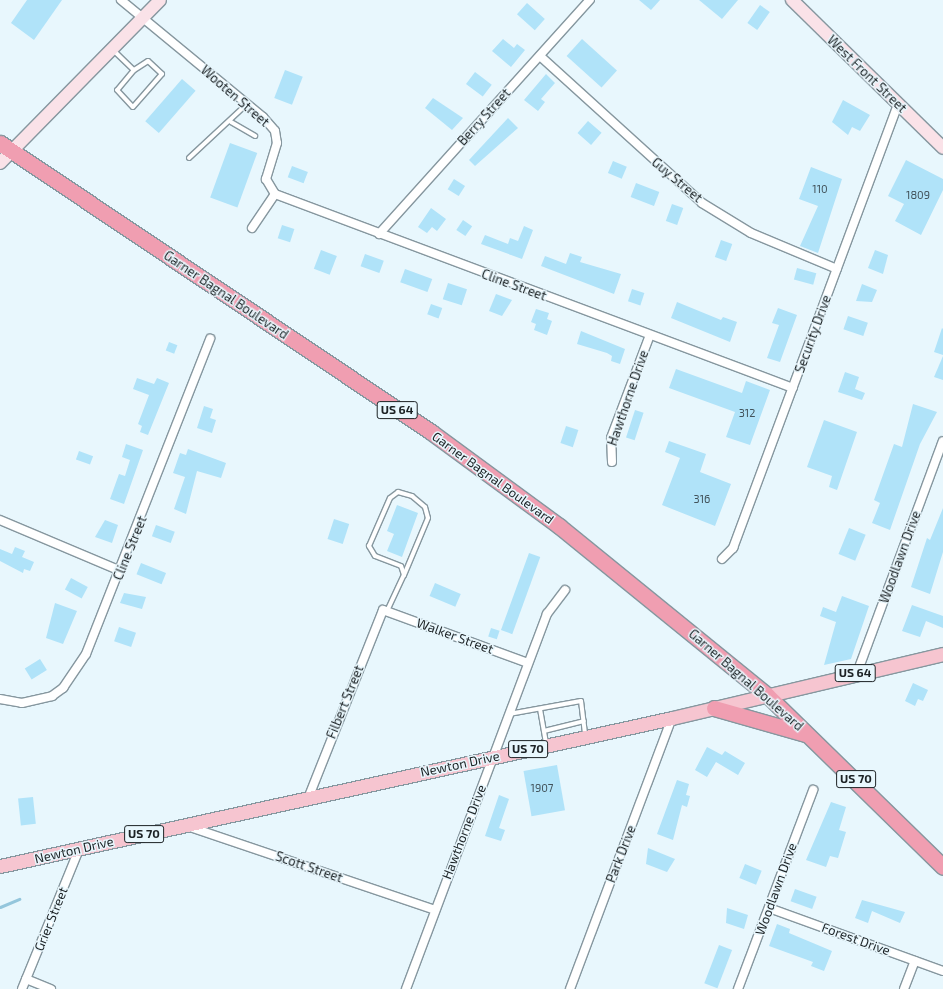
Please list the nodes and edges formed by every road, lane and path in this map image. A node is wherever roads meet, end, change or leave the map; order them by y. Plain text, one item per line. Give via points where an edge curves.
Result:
1 (121, 0) edge
2 (160, 0) edge
3 (590, 0) edge
4 (792, 0) edge
5 (143, 18) junction
6 (112, 49) junction
7 (540, 56) junction
8 (134, 70) junction
9 (247, 104) junction
10 (898, 105) junction
11 (232, 122) junction
12 (255, 136) dead end
13 (0, 143) edge
14 (943, 148) edge
15 (12, 152) junction
16 (189, 158) dead end
17 (0, 163) edge
18 (275, 194) junction
19 (252, 228) dead end
20 (379, 234) junction
21 (837, 269) junction
22 (650, 335) junction
23 (210, 339) dead end
24 (793, 388) junction
25 (943, 441) edge
26 (612, 462) dead end
27 (0, 520) edge
28 (722, 559) dead end
29 (121, 571) junction
30 (404, 575) junction
31 (565, 590) dead end
32 (385, 610) junction
33 (943, 654) edge
34 (528, 662) junction
35 (857, 672) junction
36 (767, 694) junction
37 (0, 699) edge
38 (714, 708) junction
39 (540, 709) junction
40 (509, 714) junction
41 (672, 718) junction
42 (584, 721) junction
43 (544, 731) junction
44 (810, 735) junction
45 (586, 737) junction
46 (546, 745) junction
47 (493, 757) junction
48 (813, 790) dead end
49 (309, 796) junction
50 (184, 825) junction
51 (79, 848) junction
52 (0, 866) edge
53 (943, 867) edge
54 (769, 908) junction
55 (435, 910) junction
56 (915, 961) junction
57 (943, 971) edge
58 (26, 979) junction
59 (22, 989) edge
60 (52, 989) edge
61 (406, 989) edge
62 (570, 989) edge
63 (738, 989) edge
64 (904, 989) edge

1 - 5 street, Wooten Street
2 - 5 street
3 - 7 street, Berry Street
4 - 10 street, West Front Street
5 - 6 street
5 - 9 street, Wooten Street
6 - 8 lane
6 - 15 street
7 - 20 street, Berry Street
7 - 21 street, Guy Street via 702,202 751,233
8 - 8 lane via 117,90 133,107 162,74 148,61
9 - 11 lane
9 - 18 street, Wooten Street via 275,131 277,143 266,179
10 - 14 street, West Front Street
10 - 21 street, Security Drive
11 - 12 lane
11 - 16 lane
13 - 15 highway, Garner Bagnal Boulevard / US 64
15 - 17 street
15 - 36 highway, Garner Bagnal Boulevard / US 64 via 499,480 633,582
18 - 19 street
18 - 20 street, Cline Street
20 - 22 street, Cline Street
21 - 24 street, Security Drive
22 - 24 street, Cline Street
22 - 26 street, Hawthorne Drive via 611,438
23 - 29 street, Cline Street
24 - 28 street, Security Drive via 733,548
25 - 35 street, Woodlawn Drive
27 - 29 street
29 - 37 street, Cline Street via 86,654 63,688 37,701
30 - 30 lane via 401,566 375,556 369,546 390,498 398,492 412,496 428,518
30 - 32 lane
31 - 34 street, Hawthorne Drive via 547,614
32 - 34 street, Walker Street
32 - 49 street, Filbert Street
33 - 35 main road, Newton Drive / US 64
34 - 40 street, Hawthorne Drive
35 - 36 main road, Newton Drive / US 64
36 - 38 main road, Newton Drive / US 70
36 - 44 highway, Garner Bagnal Boulevard / US 70
38 - 41 main road, Newton Drive / US 70
38 - 44 highway via 764,719
39 - 40 lane
39 - 42 lane via 581,701
39 - 43 lane
40 - 47 street, Hawthorne Drive
41 - 45 main road, Newton Drive / US 70
41 - 62 street, Park Drive
42 - 43 lane
42 - 45 lane
43 - 46 lane
44 - 53 highway, Garner Bagnal Boulevard / US 70
45 - 46 main road, Newton Drive / US 70
46 - 47 main road, Newton Drive / US 70
47 - 49 main road, Newton Drive / US 70
47 - 55 street, Hawthorne Drive
48 - 54 street, Woodlawn Drive
49 - 50 main road, Newton Drive / US 70
50 - 51 main road, Newton Drive / US 70
50 - 55 street, Scott Street
51 - 52 main road, Newton Drive / US 70
51 - 58 street, Grier Street
54 - 56 street, Forest Drive
54 - 63 street, Woodlawn Drive
55 - 61 street, Hawthorne Drive
56 - 57 street, Forest Drive
56 - 64 street
58 - 59 street, Grier Street
58 - 60 street

